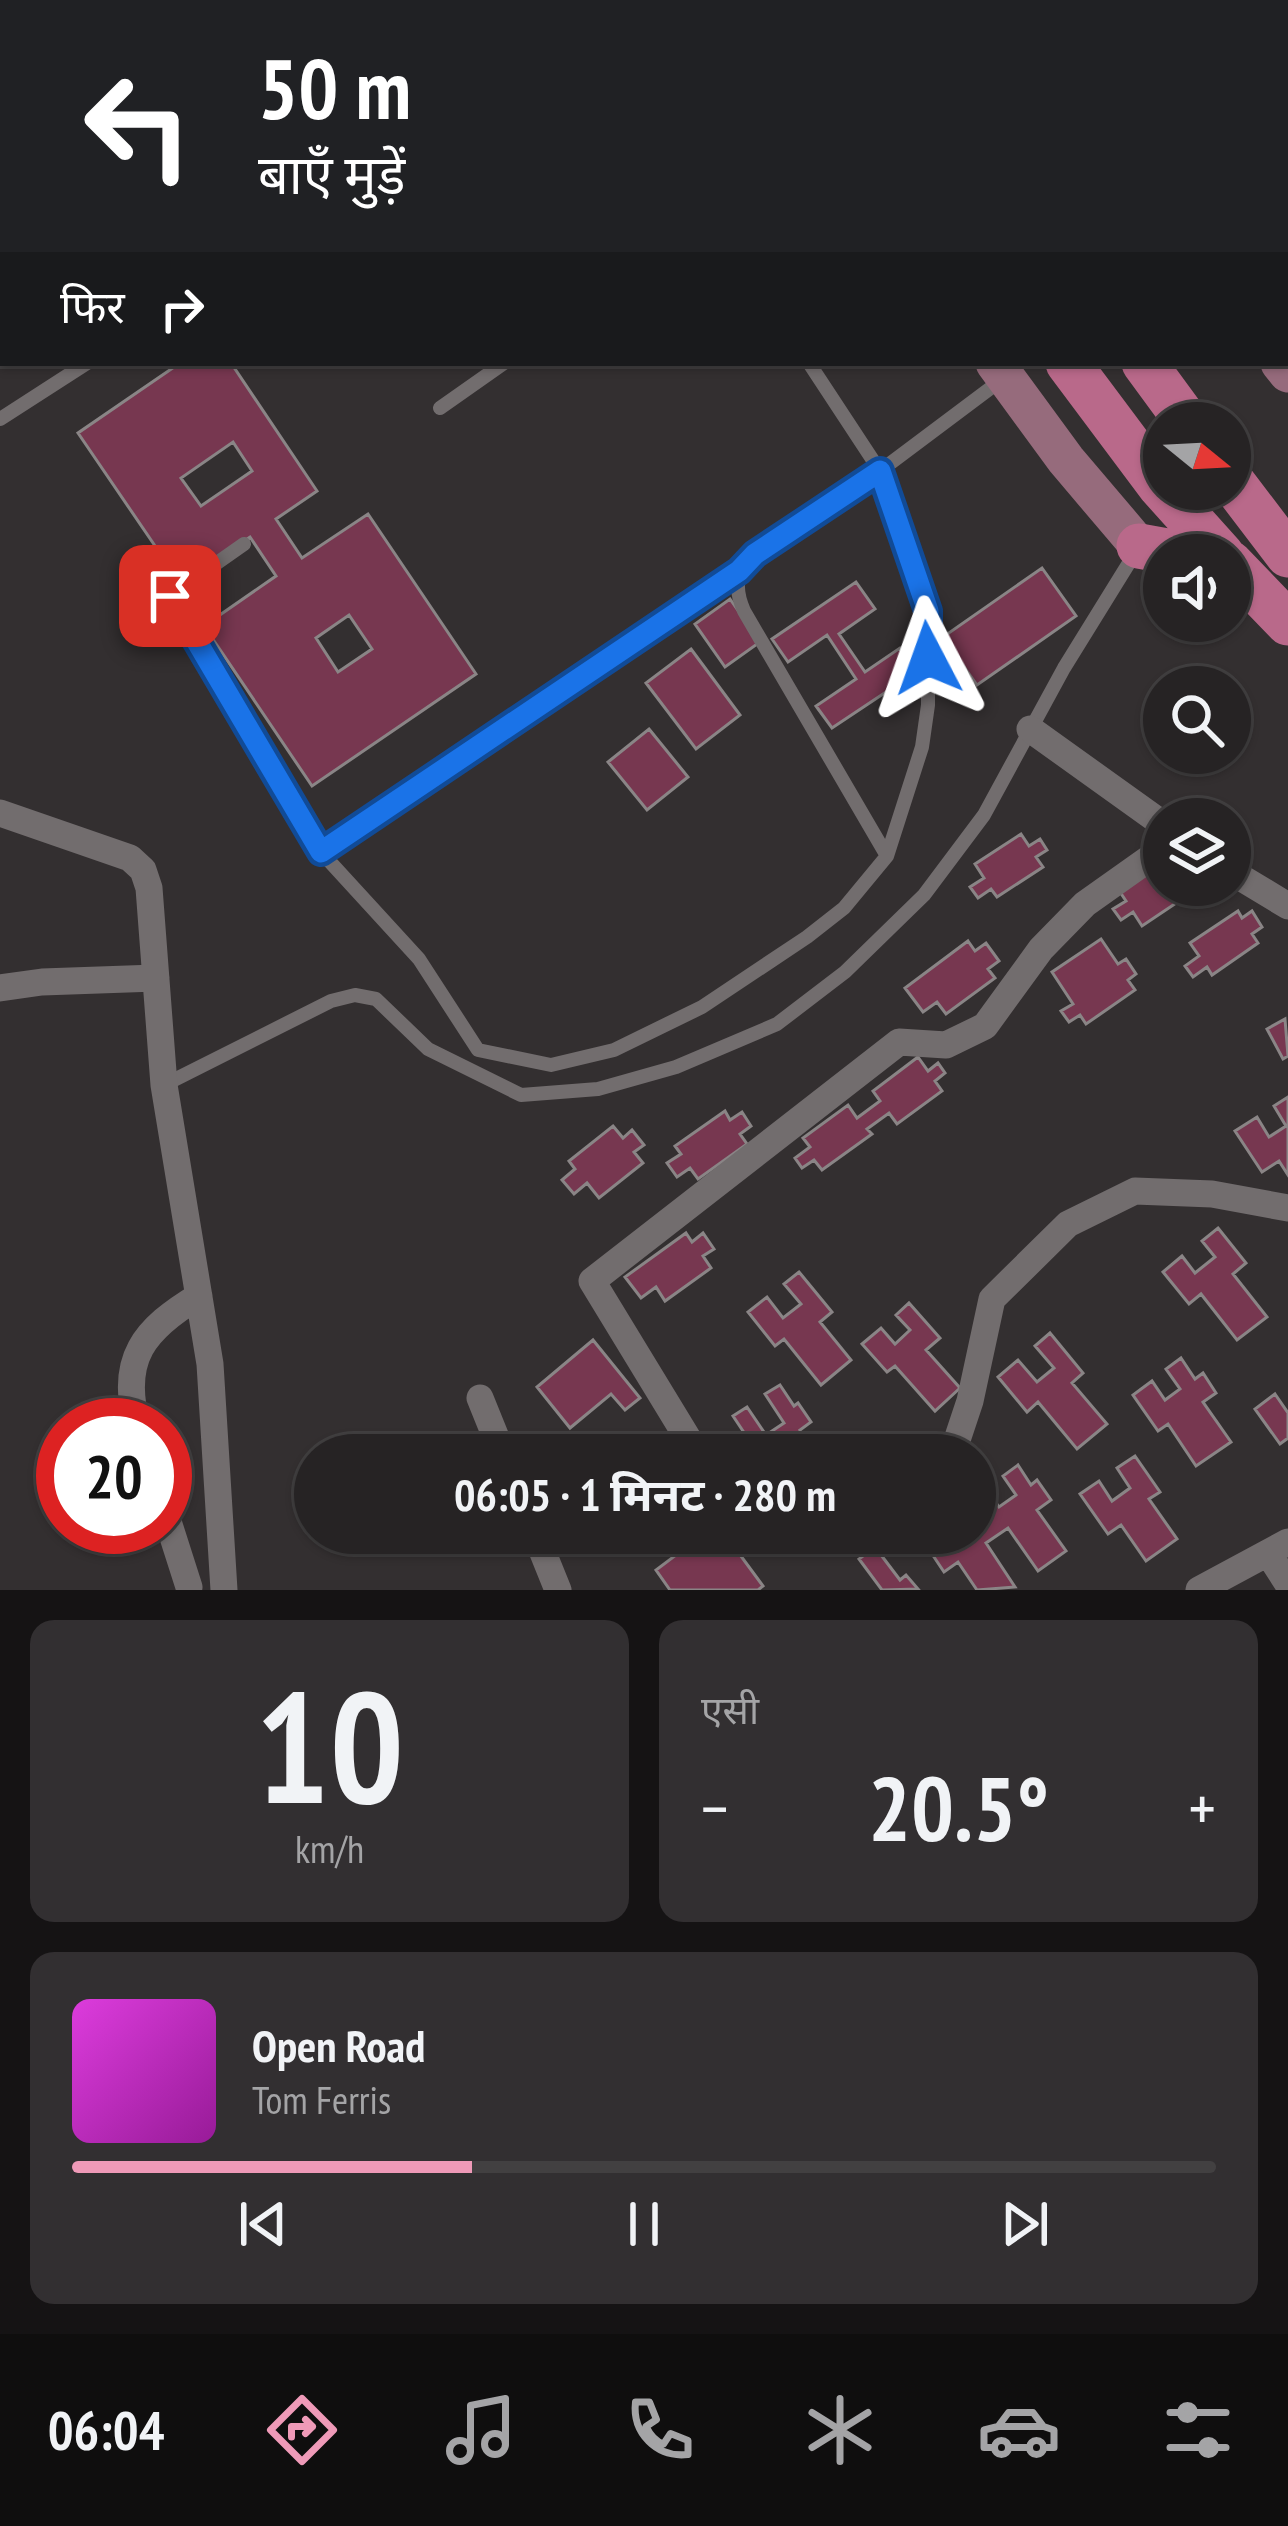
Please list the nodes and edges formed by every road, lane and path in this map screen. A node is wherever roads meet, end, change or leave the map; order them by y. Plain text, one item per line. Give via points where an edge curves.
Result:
1 (82, 366) edge
2 (500, 366) edge
3 (811, 366) edge
4 (1070, 366) edge
5 (1146, 366) edge
6 (999, 371) edge
7 (1173, 402) edge
8 (440, 408) dead end
9 (0, 419) edge
10 (880, 471) junction
11 (1251, 507) edge
12 (1203, 534) edge
13 (244, 544) dead end
14 (1139, 546) junction
15 (1143, 547) edge
16 (1288, 556) edge
17 (1251, 567) edge
18 (739, 571) junction
19 (1288, 573) edge
20 (1251, 585) edge
21 (1288, 623) edge
22 (1030, 729) junction
23 (1143, 810) edge
24 (0, 814) edge
25 (321, 852) junction
26 (887, 856) junction
27 (1143, 863) edge
28 (1251, 884) edge
29 (1288, 906) edge
30 (156, 978) junction
31 (0, 988) edge
32 (164, 1085) junction
33 (1288, 1208) edge
34 (199, 1297) junction
35 (133, 1398) edge
36 (480, 1398) dead end
37 (495, 1434) edge
38 (685, 1434) edge
39 (959, 1434) edge
40 (1278, 1547) edge
41 (177, 1554) edge
42 (543, 1554) edge
43 (223, 1578) edge
44 (1288, 1584) edge
45 (187, 1588) edge
46 (558, 1590) edge
47 (1199, 1590) edge

1 - 9 lane
2 - 8 lane
3 - 10 lane
4 - 12 main road
5 - 7 main road
6 - 10 lane
6 - 14 main road
10 - 18 lane
10 - 26 lane via 928,611 922,747
11 - 16 main road
13 - 25 lane via 170,596
14 - 15 main road
14 - 22 lane
17 - 19 main road
18 - 25 lane
18 - 26 lane via 744,611
20 - 21 main road
22 - 23 street
22 - 32 lane via 984,815 924,895 845,972 777,1024 676,1066 598,1089 521,1095 428,1049 376,1000 356,995
24 - 30 street via 130,858 143,870
25 - 26 lane via 419,958 478,1050 551,1065 614,1050 744,982 844,908
27 - 38 street via 1085,904 986,1026 946,1045 899,1042 592,1280
28 - 29 street
30 - 31 street
30 - 32 street
32 - 34 street
33 - 39 street via 1135,1191 1068,1224 992,1300
34 - 35 street via 166,1316 138,1347
34 - 43 street
36 - 37 street
40 - 44 street
40 - 47 street
41 - 45 street
42 - 46 street
43 - 45 street

